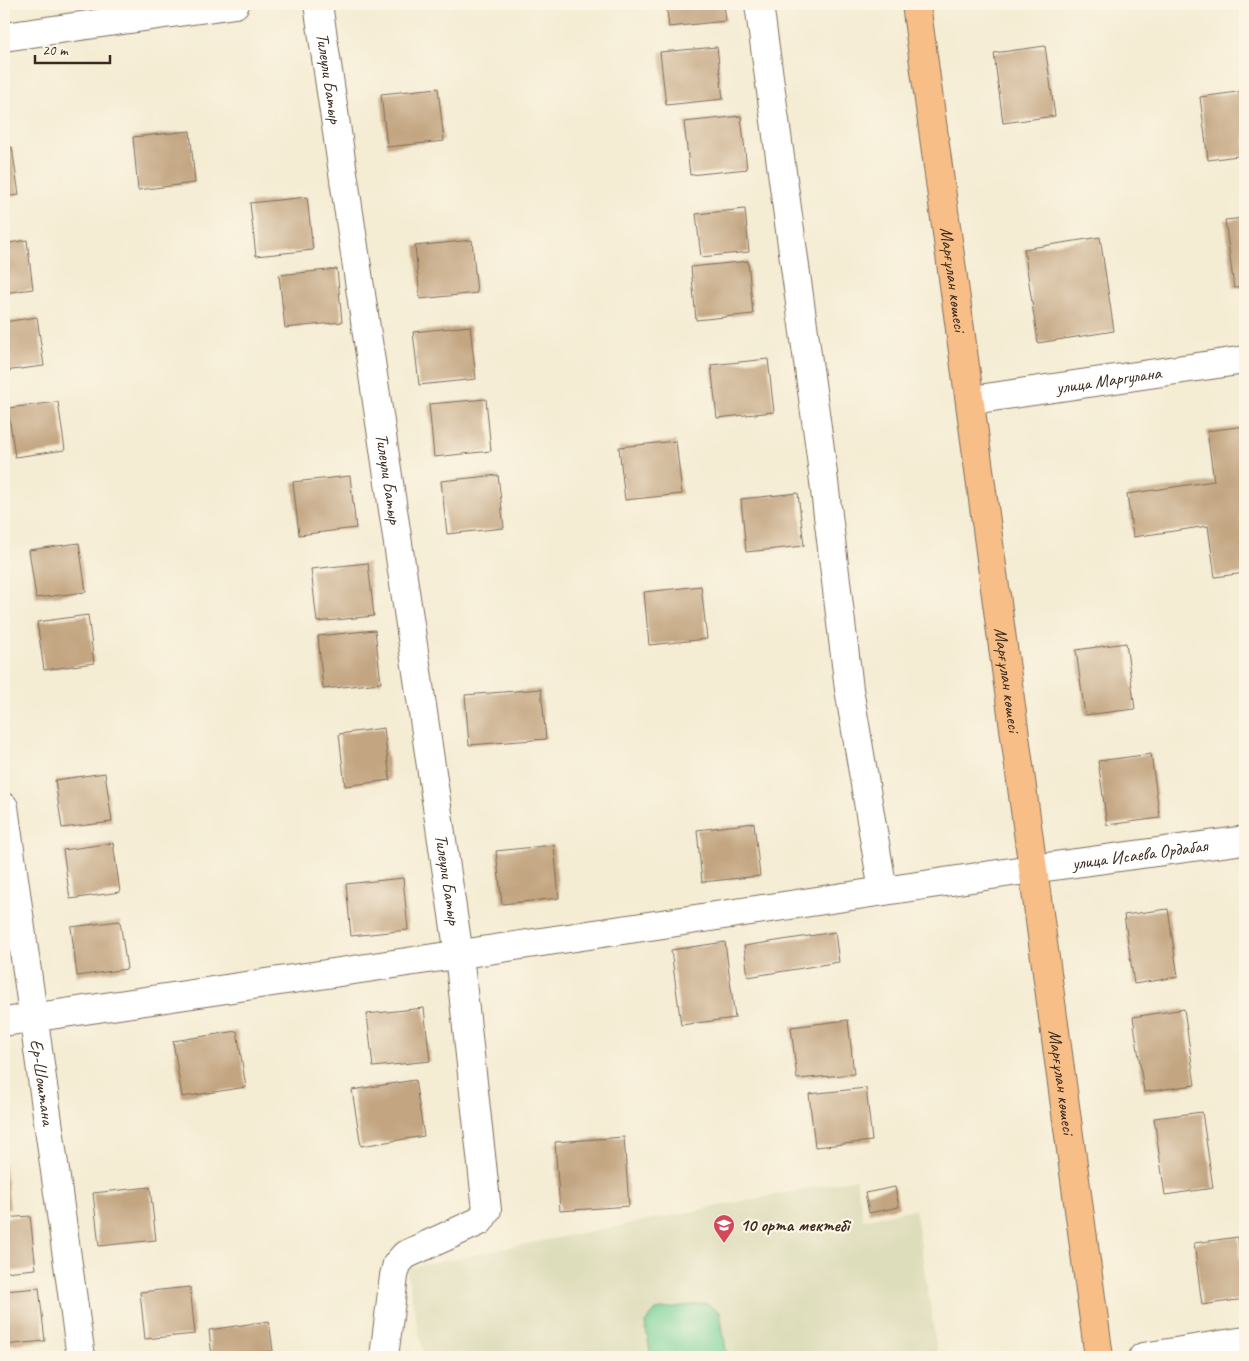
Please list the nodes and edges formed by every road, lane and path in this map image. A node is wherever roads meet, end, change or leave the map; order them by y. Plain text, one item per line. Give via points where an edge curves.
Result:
1 (235, 4) edge
2 (318, 4) edge
3 (759, 4) edge
4 (916, 4) edge
5 (4, 37) edge
6 (1245, 360) edge
7 (972, 400) junction
8 (4, 807) edge
9 (1245, 840) edge
10 (1032, 869) junction
11 (883, 891) junction
12 (459, 954) junction
13 (32, 1018) junction
14 (4, 1022) edge
15 (1245, 1341) edge
16 (82, 1357) edge
17 (384, 1357) edge
18 (1099, 1357) edge
19 (1143, 1357) edge

1 - 5 street
2 - 12 street, Тилеули Батыр
3 - 11 street via 820,449 849,689
4 - 7 main road, Марғұлан көшесі
6 - 7 street, улица Маргулана
7 - 10 main road, Марғұлан көшесі
8 - 13 street, Ер-Шоштана
9 - 10 street, улица Исаева Ордабая
10 - 11 street, улица Исаева Ордабая
10 - 18 main road, Марғұлан көшесі
11 - 12 street, улица Исаева Ордабая
12 - 13 street, улица Исаева Ордабая
12 - 17 street, Тилеули Батыр via 487,1210 480,1221 405,1255 397,1264
13 - 14 street, улица Исаева Ордабая
13 - 16 street, Ер-Шоштана
15 - 19 street

